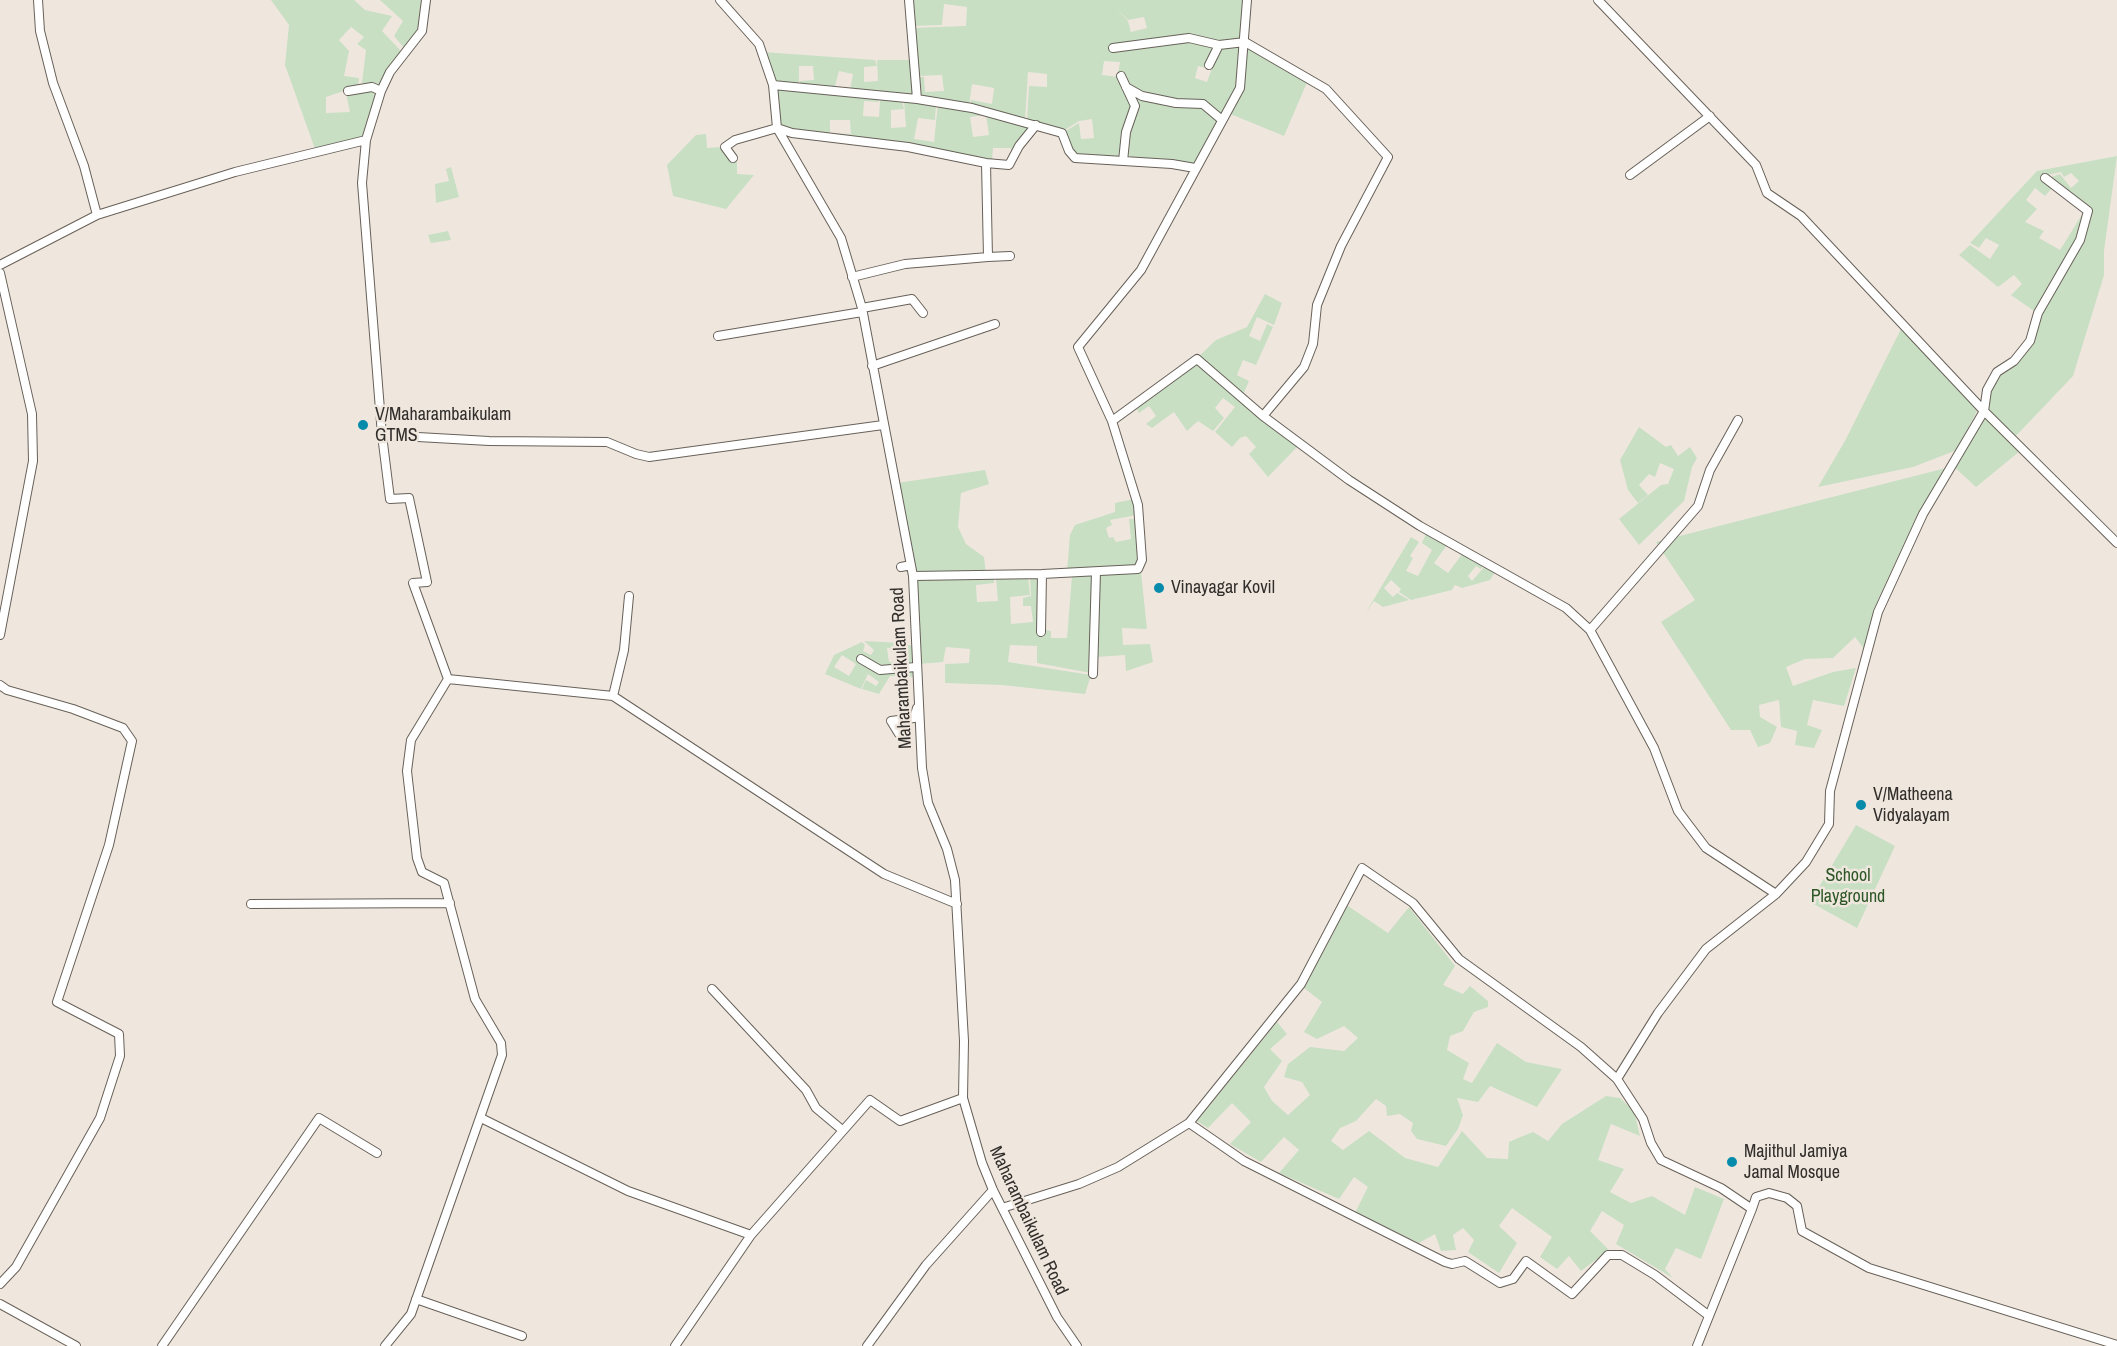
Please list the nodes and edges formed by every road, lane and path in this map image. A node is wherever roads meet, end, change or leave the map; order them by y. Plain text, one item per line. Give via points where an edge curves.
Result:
1 (38, 0) edge
2 (426, 0) edge
3 (720, 0) edge
4 (909, 0) edge
5 (1248, 0) edge
6 (1598, 0) edge
7 (1245, 42) junction
8 (1219, 45) junction
9 (1113, 48) dead end
10 (1209, 65) dead end
11 (1121, 76) dead end
12 (773, 85) junction
13 (1126, 87) junction
14 (348, 91) dead end
15 (381, 91) junction
16 (917, 99) junction
17 (1710, 116) junction
18 (1222, 120) junction
19 (1036, 125) junction
20 (777, 128) junction
21 (366, 140) junction
22 (733, 159) dead end
23 (1123, 161) junction
24 (986, 163) junction
25 (1196, 168) junction
26 (1630, 175) dead end
27 (2045, 178) dead end
28 (97, 214) junction
29 (1010, 256) dead end
30 (988, 257) junction
31 (0, 265) edge
32 (0, 273) edge
33 (852, 277) junction
34 (862, 310) junction
35 (923, 313) dead end
36 (995, 324) dead end
37 (717, 336) dead end
38 (872, 366) junction
39 (1983, 411) junction
40 (1263, 416) junction
41 (1738, 420) dead end
42 (1112, 422) junction
43 (883, 424) junction
44 (382, 435) junction
45 (2117, 543) edge
46 (911, 565) junction
47 (901, 567) dead end
48 (1096, 572) junction
49 (1042, 574) junction
50 (913, 576) junction
51 (629, 596) dead end
52 (1590, 630) junction
53 (1041, 632) dead end
54 (0, 635) edge
55 (861, 659) dead end
56 (916, 667) junction
57 (1093, 674) dead end
58 (448, 679) junction
59 (0, 685) edge
60 (613, 696) junction
61 (919, 704) junction
62 (899, 734) dead end
63 (1776, 894) junction
64 (450, 903) junction
65 (251, 904) dead end
66 (957, 904) junction
67 (712, 989) dead end
68 (1617, 1079) junction
69 (963, 1098) junction
70 (481, 1118) junction
71 (1189, 1122) junction
72 (841, 1129) junction
73 (377, 1153) dead end
74 (993, 1190) junction
75 (1002, 1208) junction
76 (1752, 1209) junction
77 (751, 1235) junction
78 (0, 1284) edge
79 (416, 1299) junction
80 (0, 1304) edge
81 (1708, 1316) junction
82 (522, 1336) dead end
83 (61, 1337) junction
84 (2117, 1345) edge
85 (56, 1346) edge
86 (76, 1346) edge
87 (162, 1346) edge
88 (385, 1346) edge
89 (675, 1346) edge
90 (867, 1346) edge
91 (1077, 1346) edge
92 (1698, 1346) edge

1 - 28 street via 40,31 53,83
2 - 15 street via 422,31 390,72
3 - 12 street, Maharambaikulam Road via 759,44
4 - 16 street
5 - 7 street
6 - 17 street
7 - 8 street
7 - 18 street via 1240,88
7 - 40 street via 1326,89 1388,157 1341,246 1317,305 1313,344 1304,367
8 - 9 street via 1189,38
8 - 10 street
11 - 13 street
12 - 16 street
12 - 20 street, Maharambaikulam Road
13 - 18 street via 1142,96 1203,104
13 - 23 street via 1135,106 1126,132
14 - 15 street via 372,87
15 - 21 street
16 - 19 street
17 - 26 street
17 - 39 street via 1756,165 1767,193 1801,216
18 - 25 street
19 - 23 street via 1062,133 1075,158
19 - 24 street via 1009,165
20 - 22 street via 725,147
20 - 24 street
20 - 33 street, Maharambaikulam Road via 841,238
21 - 28 street via 235,172
21 - 44 street via 362,183
23 - 25 street
24 - 30 street
25 - 42 street via 1141,270 1078,346
27 - 39 street via 2088,211 2080,240 2038,313 2030,341 2014,361 1997,372 1987,390
28 - 31 street
29 - 30 street
30 - 33 street via 905,264
32 - 54 street via 32,414 33,461
33 - 34 street, Maharambaikulam Road
34 - 35 street via 912,299
34 - 37 street
34 - 38 street, Maharambaikulam Road
36 - 38 street
38 - 43 street, Maharambaikulam Road
39 - 45 street
39 - 63 street via 1923,514 1878,612 1830,791 1829,824 1806,862
40 - 42 street via 1197,358
40 - 52 street via 1349,480 1420,526 1566,608
41 - 52 street via 1710,470 1698,506
42 - 48 street via 1138,505 1142,561 1138,569
43 - 44 street via 649,457 607,442
43 - 46 street, Maharambaikulam Road
44 - 58 street via 390,500 409,498 427,582 414,583
46 - 47 street
46 - 50 street, Maharambaikulam Road
48 - 49 street
48 - 57 street
49 - 50 street
49 - 53 street
50 - 56 street, Maharambaikulam Road
51 - 60 street via 624,650
52 - 63 street via 1654,748 1678,811 1706,848
55 - 56 street via 880,670
56 - 61 street, Maharambaikulam Road
58 - 60 street
58 - 64 street via 411,740 407,771 417,858 422,872 444,883
59 - 78 street via 123,728 132,741 109,845 57,1002 119,1034 120,1056 100,1118 16,1267
60 - 66 street via 884,874
61 - 62 street via 914,718 891,720
61 - 66 street, Maharambaikulam Road via 928,803 947,849
63 - 68 street via 1706,949 1658,1013
64 - 65 street
64 - 70 street via 475,999 501,1043 502,1055
66 - 69 street, Maharambaikulam Road
67 - 72 street via 806,1090 816,1108
68 - 71 street via 1581,1047 1459,959 1413,903 1362,868 1301,984
68 - 76 street via 1643,1119 1661,1160 1721,1188
69 - 72 street via 900,1121 870,1100
69 - 74 street, Maharambaikulam Road
70 - 77 street via 628,1191
70 - 79 street
71 - 75 street via 1118,1167
71 - 81 street via 1244,1161 1445,1262 1465,1261 1500,1283 1513,1279 1526,1261 1572,1294 1608,1255 1622,1255
72 - 77 street
73 - 87 street via 319,1118
74 - 75 street, Maharambaikulam Road
74 - 90 street via 926,1265
75 - 91 street, Maharambaikulam Road via 1057,1317
76 - 81 street
76 - 84 street via 1756,1197 1769,1193 1787,1198 1797,1206 1802,1231 1869,1268
77 - 89 street
79 - 82 street
79 - 88 street via 411,1314
80 - 83 street
81 - 92 street
83 - 85 street
83 - 86 street

